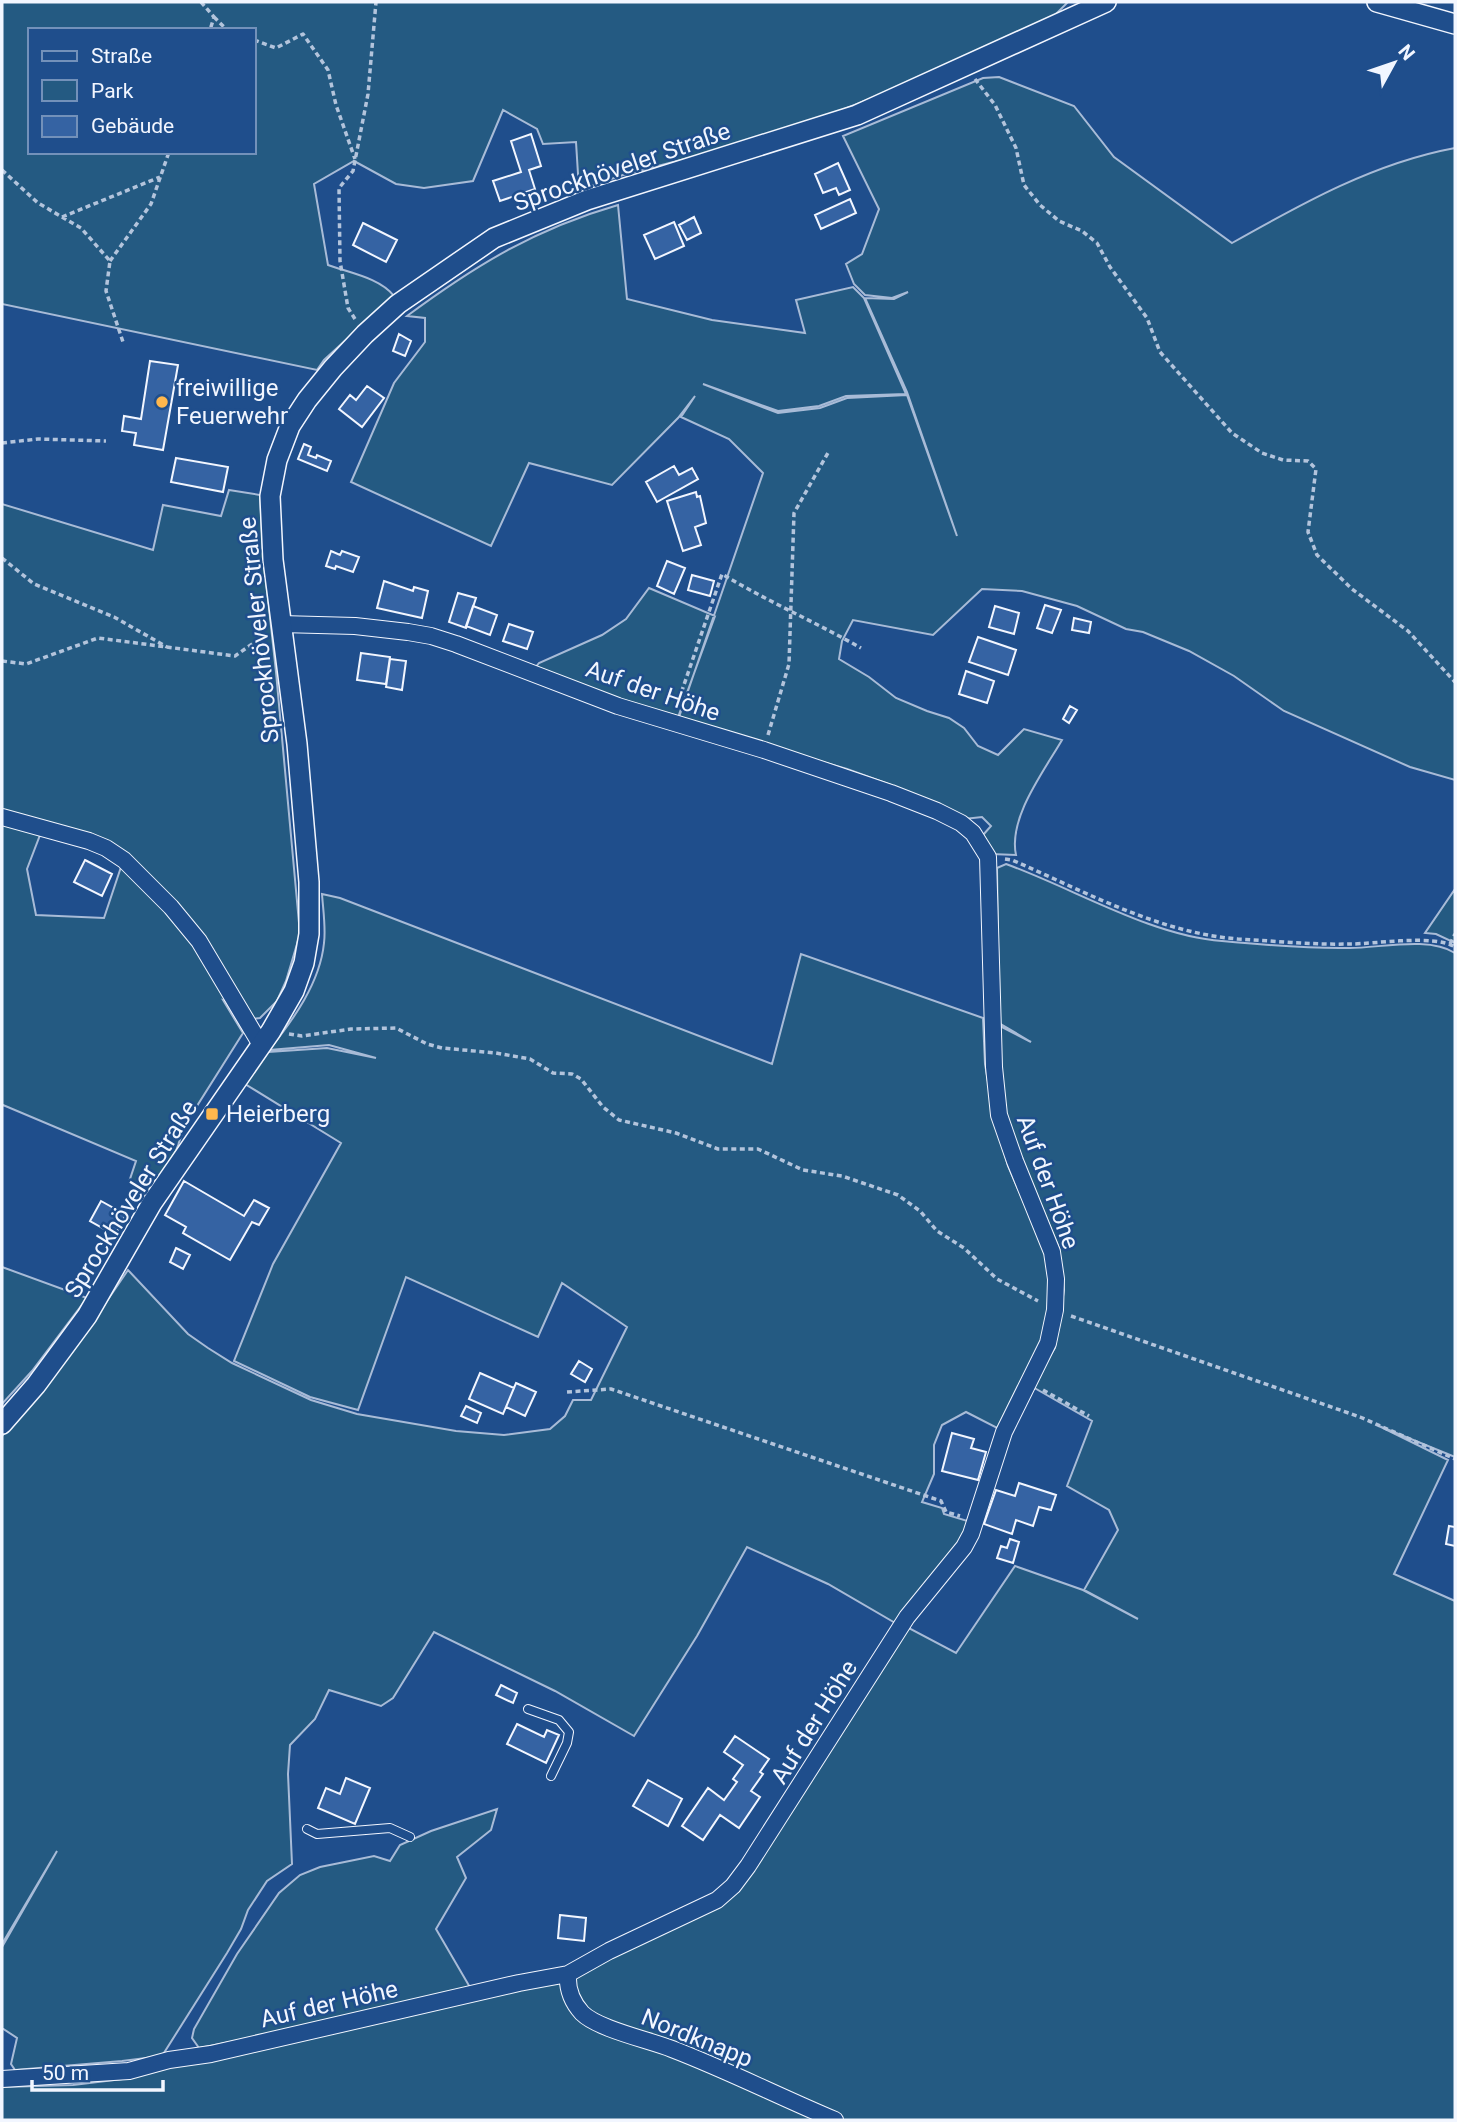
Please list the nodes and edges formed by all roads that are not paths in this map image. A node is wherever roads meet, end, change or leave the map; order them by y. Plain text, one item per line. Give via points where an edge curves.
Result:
1 (1106, 2) edge
2 (1377, 2) edge
3 (1455, 24) edge
4 (281, 624) junction
5 (2, 817) edge
6 (266, 1038) junction
7 (2, 1424) edge
8 (528, 1709) dead end
9 (551, 1776) dead end
10 (307, 1829) dead end
11 (410, 1837) dead end
12 (568, 1974) junction
13 (2, 2079) edge
14 (835, 2120) edge

1 - 4 street, Sprockhöveler Straße via 857,115 587,200 494,238 398,304 307,400 276,460 270,496
2 - 3 street
4 - 6 street, Sprockhöveler Straße via 297,744 309,934 294,991
4 - 12 street, Auf der Höhe via 355,626 431,636 618,706 764,750 937,811 973,833 988,858 999,1115 1052,1252 1055,1310 1048,1343 1004,1432 964,1548 907,1617 733,1886 717,1900
5 - 6 street via 89,841 124,860 200,941
6 - 7 street, Sprockhöveler Straße via 152,1203 87,1316
8 - 9 lane via 559,1720 569,1732
10 - 11 lane via 317,1835 390,1828
12 - 13 street, Auf der Höhe via 129,2071
12 - 14 street, Nordknapp via 572,1998 584,2014 605,2026 672,2049

